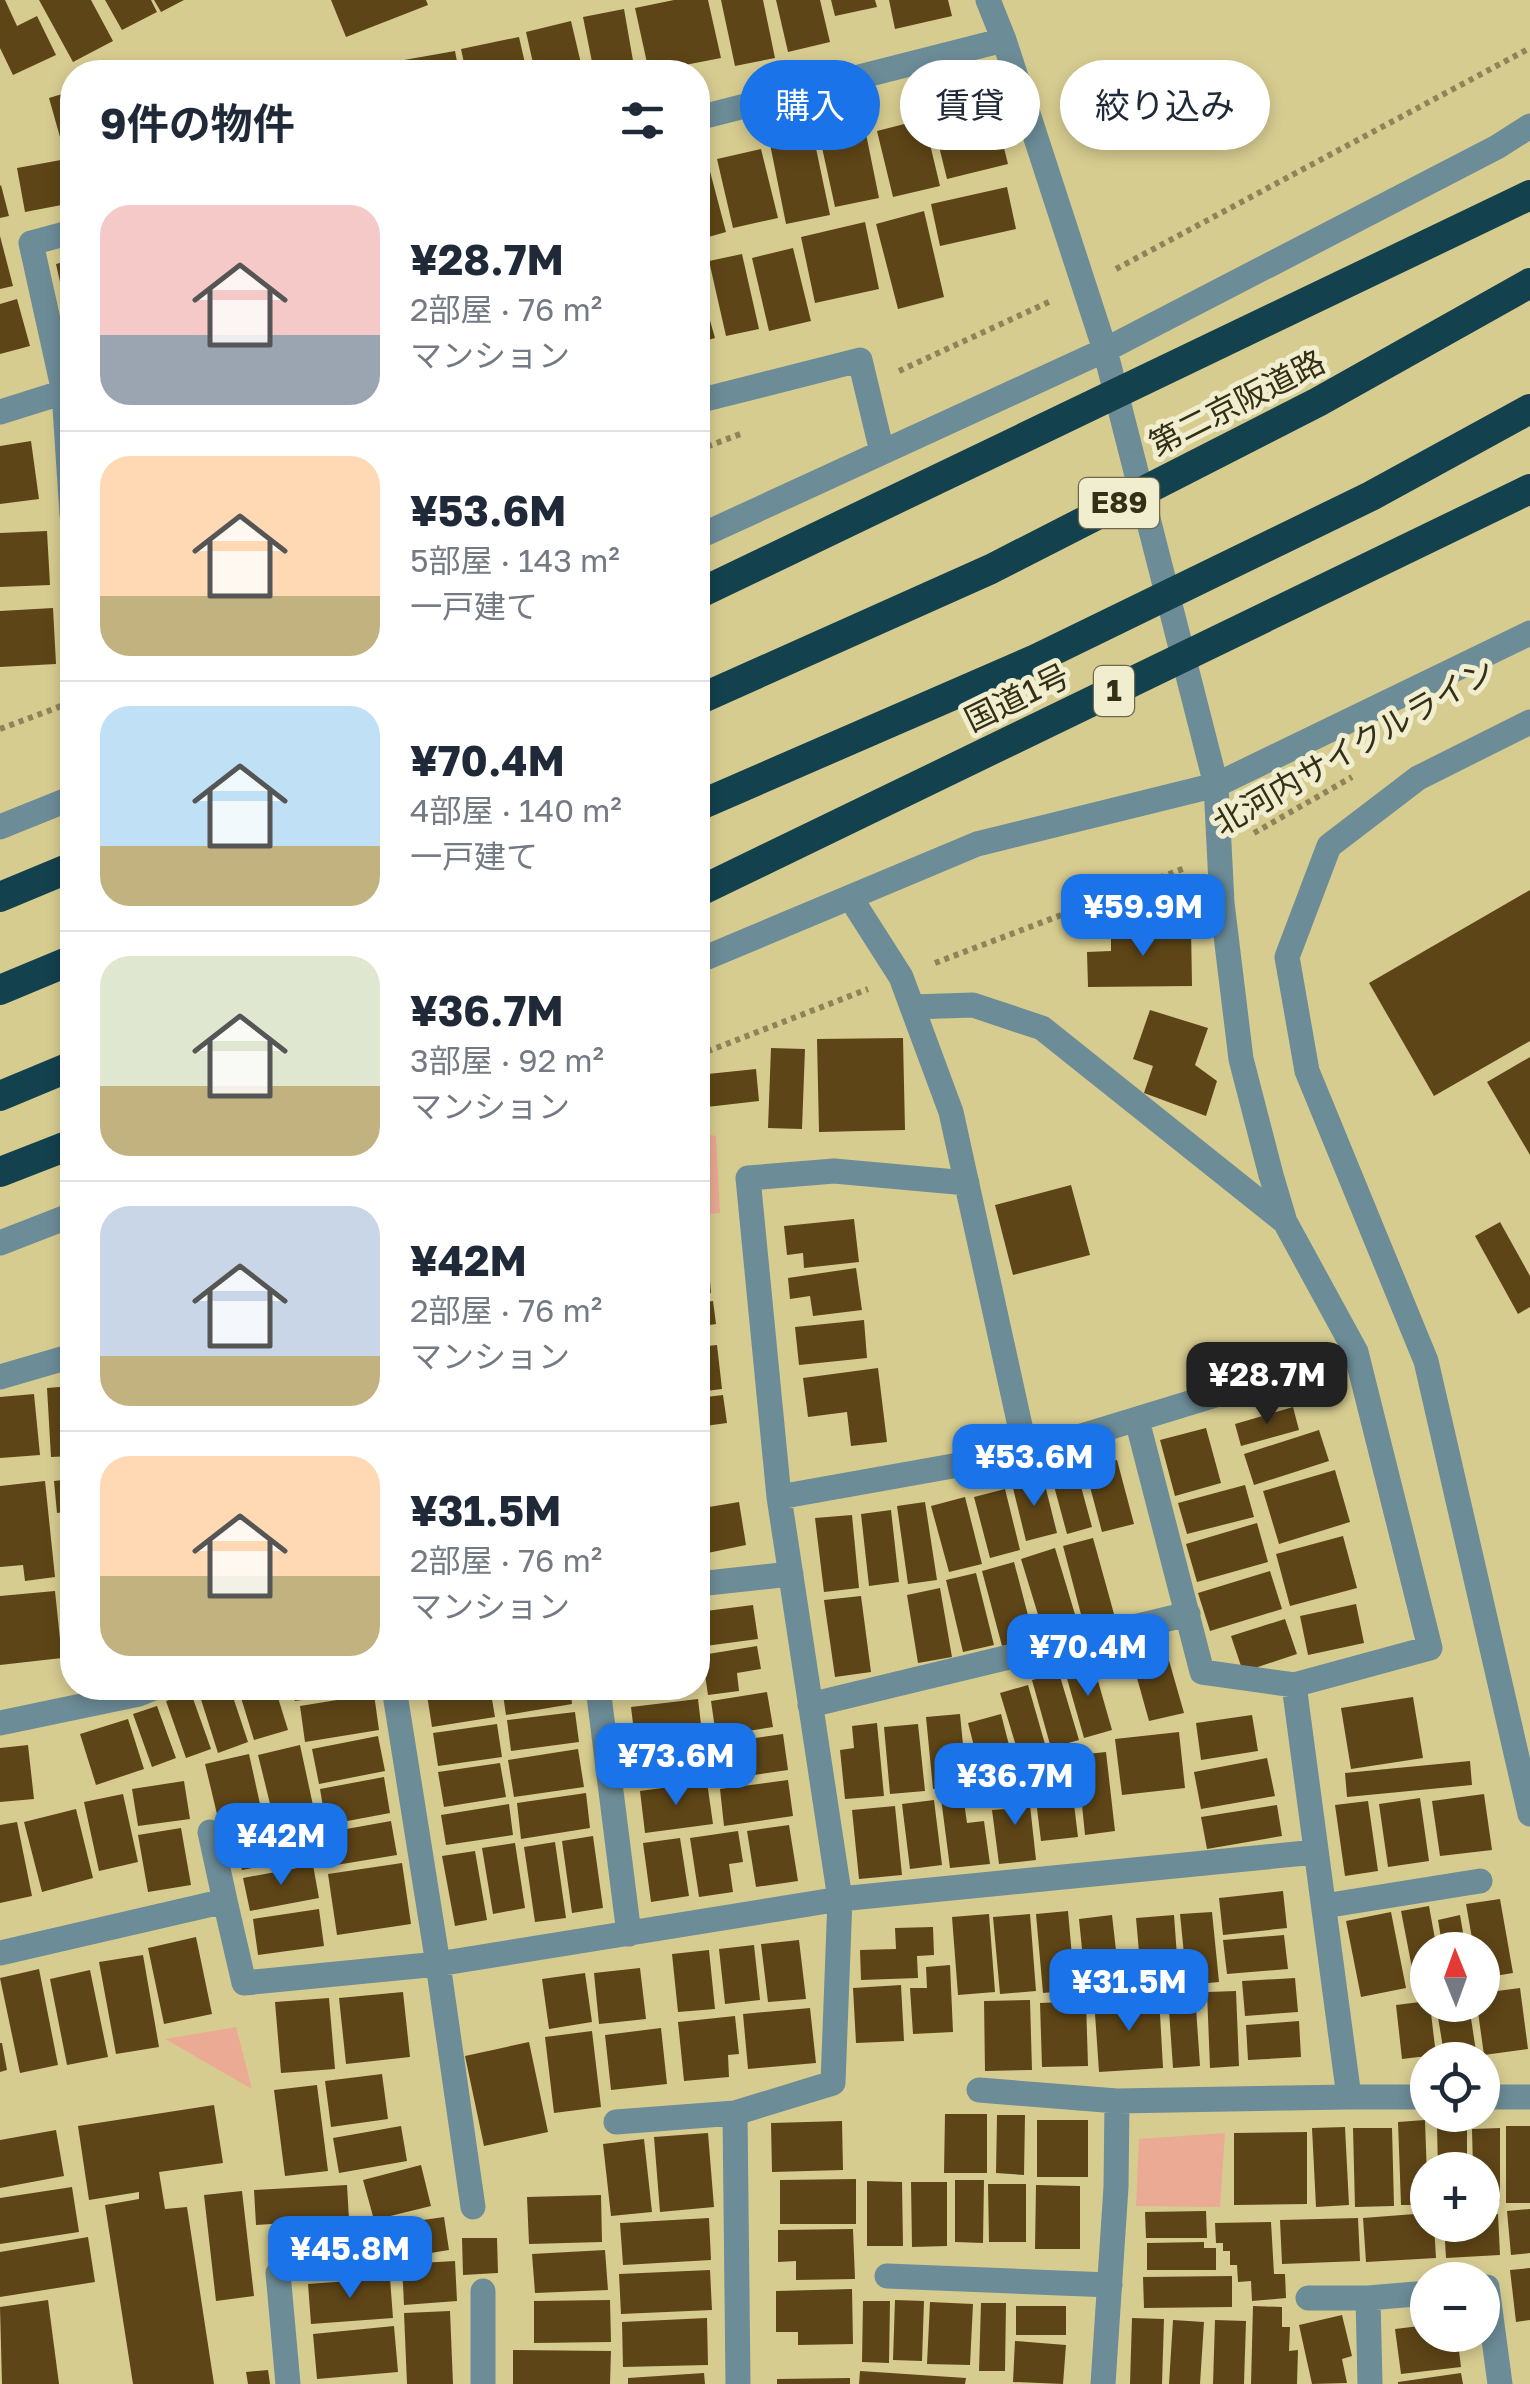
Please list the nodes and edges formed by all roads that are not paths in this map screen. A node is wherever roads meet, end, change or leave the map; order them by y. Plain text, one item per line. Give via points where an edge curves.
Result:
1 (988, 0) edge
2 (1004, 40) junction
3 (710, 115) edge
4 (1530, 126) edge
5 (1530, 195) edge
6 (60, 236) edge
7 (1530, 284) edge
8 (1105, 350) junction
9 (60, 374) edge
10 (60, 393) edge
11 (710, 398) edge
12 (1530, 409) edge
13 (0, 412) edge
14 (882, 452) junction
15 (1530, 489) edge
16 (710, 531) edge
17 (710, 588) edge
18 (1530, 633) edge
19 (710, 695) edge
20 (1530, 722) edge
21 (1216, 786) junction
22 (710, 801) edge
23 (60, 803) edge
24 (0, 827) edge
25 (60, 872) edge
26 (710, 886) edge
27 (0, 897) edge
28 (850, 897) junction
29 (710, 956) edge
30 (60, 965) edge
31 (0, 990) edge
32 (912, 1007) junction
33 (60, 1071) edge
34 (0, 1096) edge
35 (60, 1149) edge
36 (0, 1172) edge
37 (967, 1183) junction
38 (60, 1219) edge
39 (1286, 1222) junction
40 (0, 1244) edge
41 (1356, 1352) junction
42 (60, 1359) edge
43 (0, 1376) edge
44 (1137, 1420) junction
45 (1026, 1453) junction
46 (779, 1497) junction
47 (791, 1574) junction
48 (710, 1583) edge
49 (1188, 1614) junction
50 (1294, 1685) junction
51 (110, 1700) edge
52 (396, 1700) edge
53 (600, 1700) edge
54 (810, 1705) junction
55 (0, 1723) edge
56 (1530, 1814) edge
57 (210, 1832) dead end
58 (1316, 1852) junction
59 (1480, 1881) dead end
60 (840, 1899) junction
61 (225, 1901) junction
62 (1324, 1906) junction
63 (629, 1934) junction
64 (0, 1954) edge
65 (438, 1964) junction
66 (978, 2090) dead end
67 (1349, 2097) junction
68 (1410, 2097) edge
69 (1500, 2097) edge
70 (1530, 2097) edge
71 (1117, 2101) junction
72 (735, 2113) junction
73 (616, 2122) dead end
74 (473, 2206) dead end
75 (278, 2273) dead end
76 (888, 2276) dead end
77 (1110, 2285) junction
78 (483, 2291) dead end
79 (1410, 2294) edge
80 (1308, 2298) dead end
81 (1368, 2298) junction
82 (1495, 2352) edge
83 (288, 2384) edge
84 (483, 2384) edge
85 (738, 2384) edge
86 (1102, 2384) edge
87 (1370, 2384) edge
88 (1500, 2384) edge

1 - 2 street
2 - 3 street
2 - 8 street
4 - 8 street
5 - 17 highway, bridge
6 - 9 street via 31,244
7 - 19 highway, 第二京阪道路 / E89, bridge via 1318,402 991,569
8 - 14 street
8 - 21 street
10 - 13 street
11 - 14 street via 860,360
12 - 22 highway, bridge via 1371,496 1036,658
14 - 16 street
15 - 26 highway, 国道1号 / 1, bridge
18 - 21 street
20 - 56 street via 1418,778 1329,846 1287,956 1308,1072 1426,1361
21 - 28 street via 976,844
21 - 39 street via 1241,1058
23 - 24 street
25 - 27 highway
28 - 29 street
28 - 32 street via 901,976
30 - 31 highway
32 - 37 street
32 - 39 street via 972,1005 1042,1028
33 - 34 highway
35 - 36 highway
37 - 45 street
37 - 46 street via 834,1171 748,1178
38 - 40 street
39 - 41 street
41 - 44 street
41 - 50 street via 1430,1648
42 - 43 street
44 - 45 street
44 - 49 street
45 - 46 street
46 - 47 street
47 - 48 street
47 - 54 street
49 - 50 street via 1202,1672
49 - 54 street
50 - 58 street
51 - 55 street
52 - 65 street
53 - 63 street
54 - 60 street
57 - 61 street
58 - 60 street
58 - 62 street
59 - 62 street
60 - 63 street
60 - 72 street via 834,2084
61 - 64 street
61 - 65 street via 244,1984
62 - 67 street
63 - 65 street
65 - 74 street
66 - 71 street
67 - 68 street
67 - 71 street
69 - 70 street
71 - 77 street
72 - 73 street
72 - 85 street
75 - 83 street
76 - 77 street
77 - 86 street
78 - 84 street
79 - 81 street
80 - 81 street
81 - 87 street
82 - 88 street

